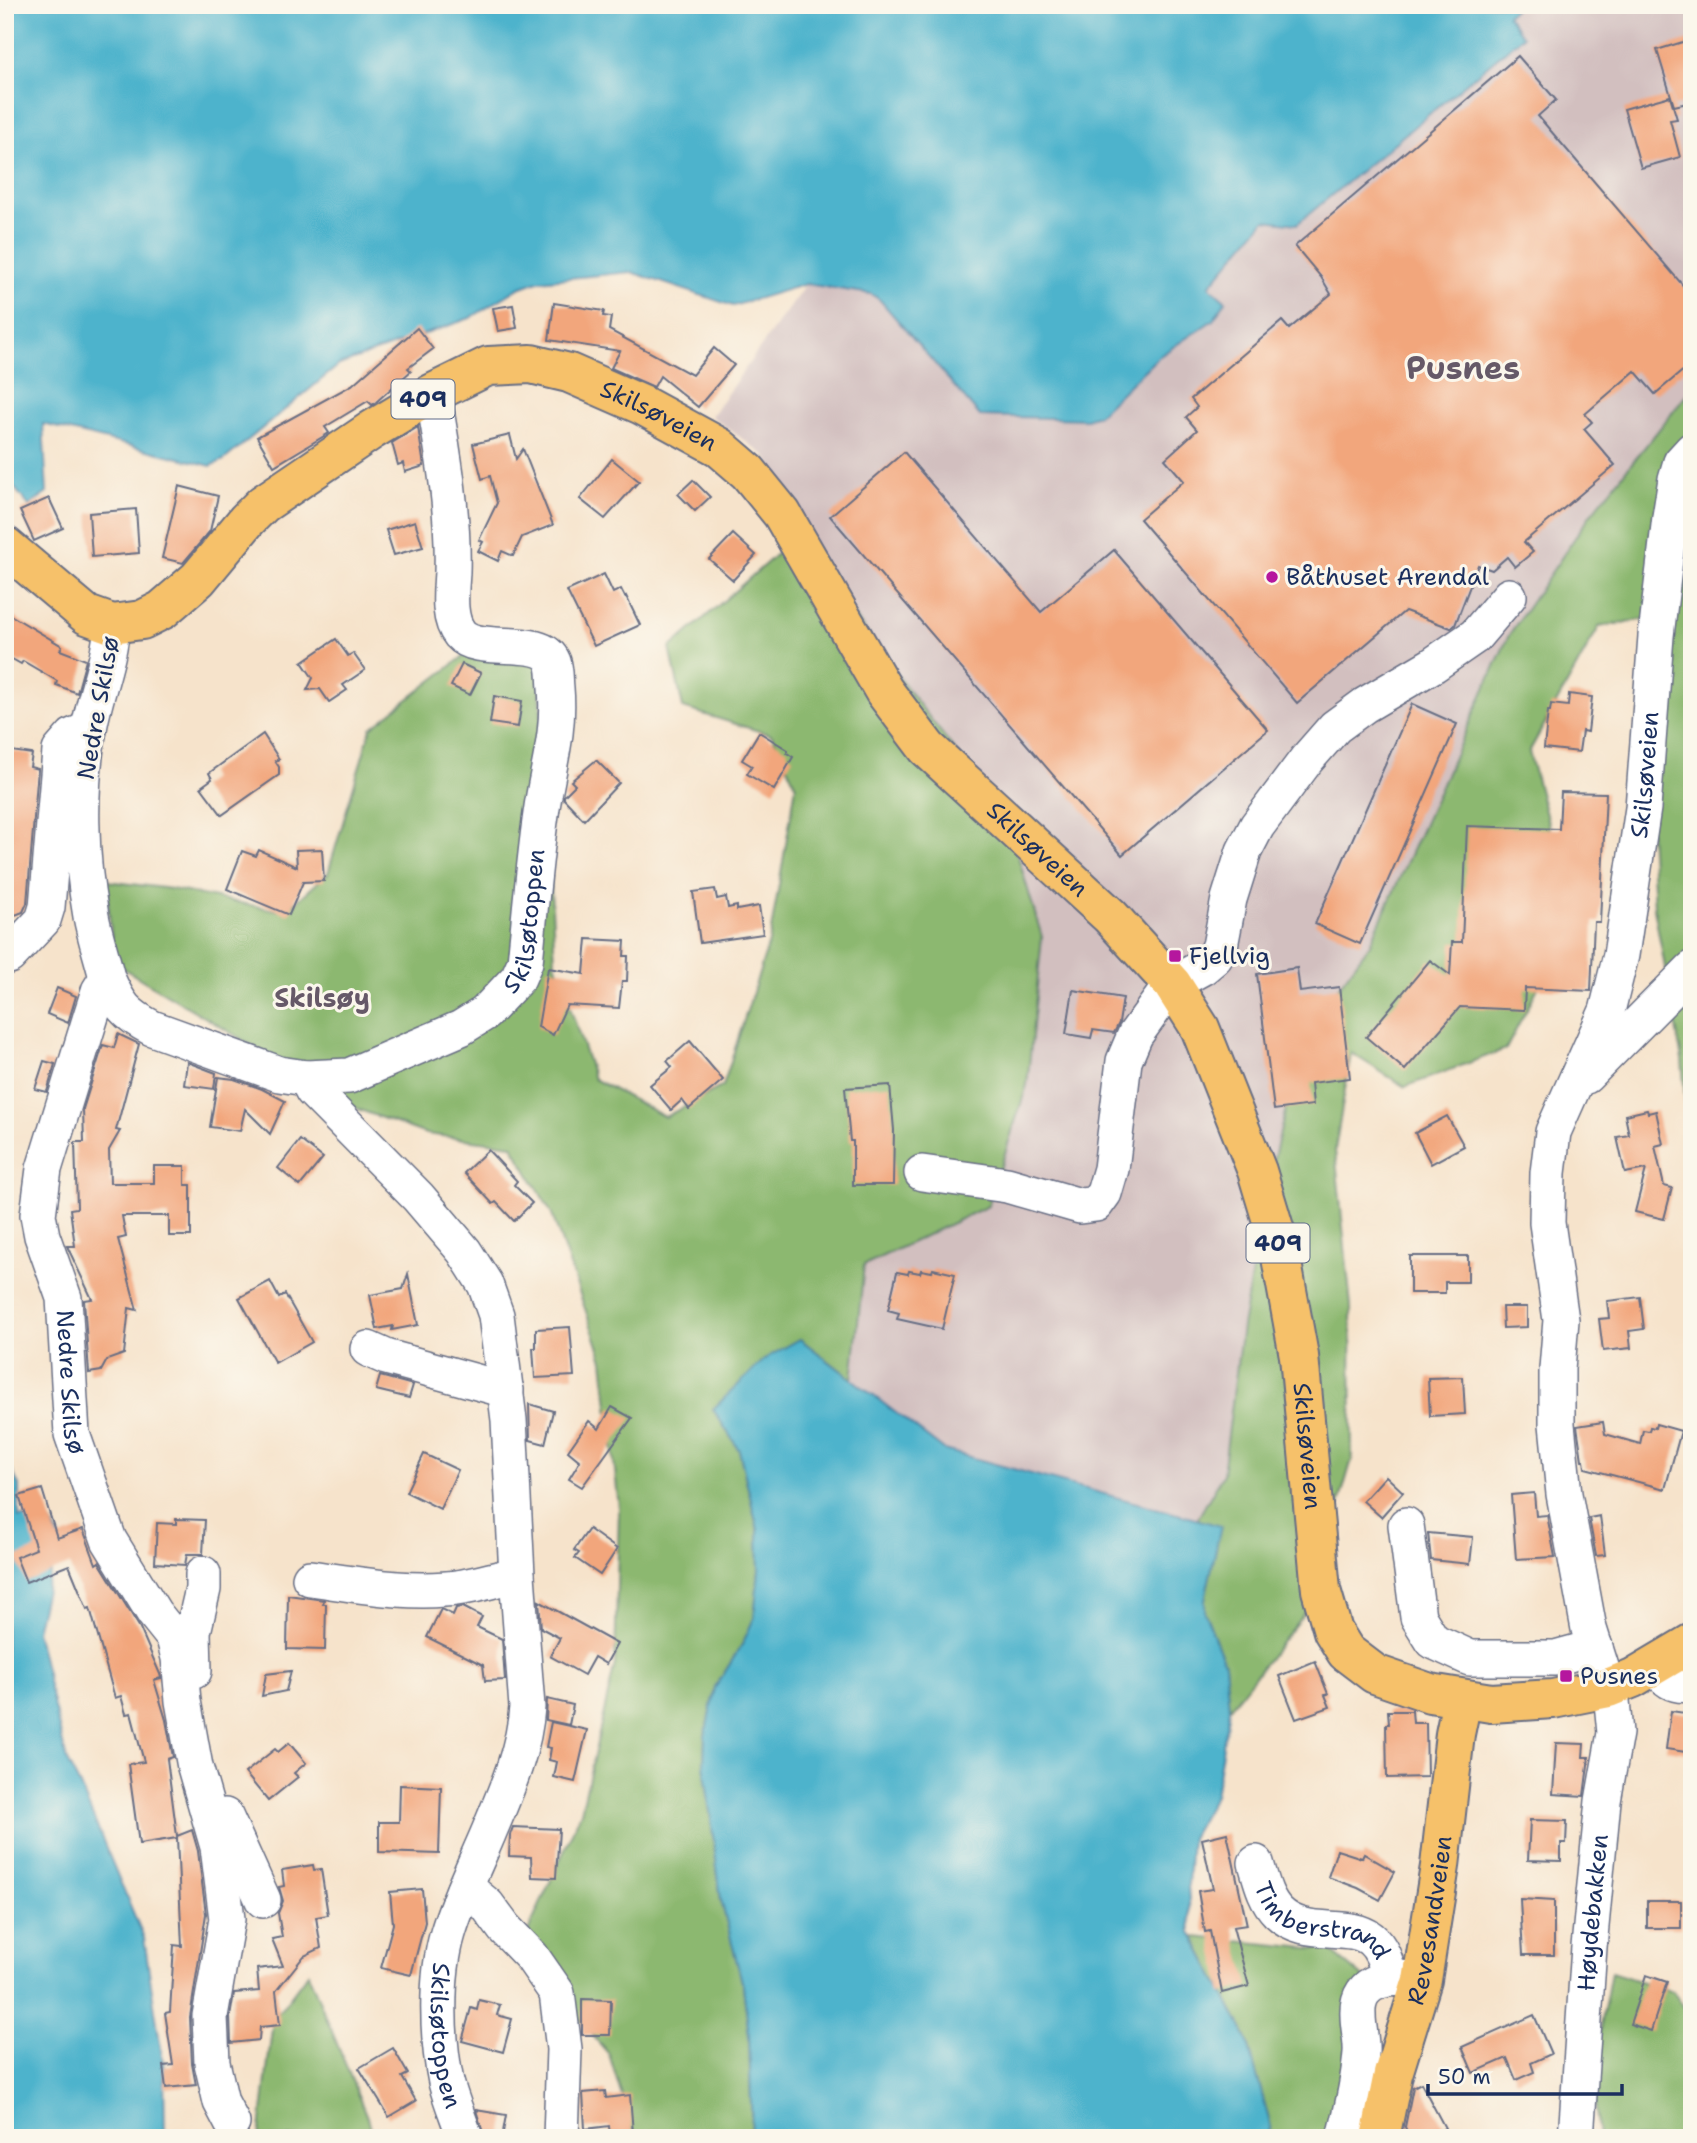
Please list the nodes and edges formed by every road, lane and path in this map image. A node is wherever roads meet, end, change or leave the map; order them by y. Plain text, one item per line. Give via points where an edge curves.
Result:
1 (433, 393) junction
2 (1692, 450) edge
3 (5, 546) edge
4 (1509, 596) dead end
5 (113, 624) junction
6 (89, 729) junction
7 (9, 956) dead end
8 (1692, 969) edge
9 (107, 978) junction
10 (1172, 984) junction
11 (306, 1078) junction
12 (1569, 1094) junction
13 (922, 1173) dead end
14 (368, 1349) dead end
15 (506, 1390) junction
16 (1406, 1525) dead end
17 (203, 1574) dead end
18 (517, 1575) junction
19 (310, 1578) dead end
20 (1692, 1643) edge
21 (1595, 1647) junction
22 (1654, 1665) junction
23 (1692, 1684) edge
24 (1608, 1688) junction
25 (1462, 1700) junction
26 (190, 1707) junction
27 (1256, 1863) dead end
28 (464, 1890) junction
29 (263, 1900) dead end
30 (1406, 1979) junction
31 (232, 2123) dead end
32 (465, 2138) edge
33 (561, 2138) edge
34 (1345, 2138) edge
35 (1380, 2138) edge
36 (1576, 2138) edge

1 - 5 main road, Skilsøveien / 409 via 263,504 198,579 162,610 142,620
1 - 10 main road, Skilsøveien / 409 via 488,366 531,364 569,373 642,405 719,447 748,472 782,514 884,691 927,748 1110,916
1 - 11 street, Skilsøtoppen via 449,509 454,621 461,635 475,643 520,645 549,656 553,663 556,739 543,798 525,962 518,978 485,1013 461,1028 349,1076
2 - 12 street, Skilsøveien via 1681,462 1674,492 1656,636 1643,808 1621,955 1607,1011
3 - 5 main road via 88,615
4 - 10 street via 1475,636 1365,705 1335,727 1307,759 1244,851 1215,957
5 - 6 street, Nedre Skilsø
6 - 7 street via 73,736 60,751 43,920
6 - 9 street, Nedre Skilsø via 83,845 91,915
8 - 12 street, Skilsøveien
9 - 11 street, Skilsøtoppen via 119,1005 137,1021 279,1074
9 - 26 street, Nedre Skilsø via 99,991 44,1169 38,1215 64,1298 72,1434 109,1540 174,1638
10 - 13 street via 1135,1035 1124,1061 1111,1169 1096,1204 1080,1206 1007,1185
10 - 25 main road, Skilsøveien / 409 via 1214,1059 1278,1241 1299,1356 1321,1590 1332,1631 1346,1652 1375,1674
11 - 15 street, Skilsøtoppen via 313,1091 418,1197 464,1251 485,1284 496,1315
12 - 21 street, Skilsøveien via 1553,1132 1547,1223 1562,1320 1557,1424 1564,1494
14 - 15 street
15 - 18 street, Skilsøtoppen
16 - 21 street via 1418,1617 1433,1641 1470,1658 1555,1658
17 - 26 street via 193,1632
18 - 19 street via 462,1587 411,1590
18 - 28 street, Skilsøtoppen via 526,1727 514,1772
20 - 22 main road, Skilsøveien / 409
21 - 24 street, Skilsøveien
22 - 23 street via 1675,1685
22 - 24 main road, Skilsøveien / 409
24 - 25 main road, Skilsøveien / 409 via 1553,1699
24 - 36 street, Høydebakken via 1615,1733 1603,1801
25 - 30 main road, Revesandveien via 1440,1867
26 - 29 street via 223,1813
26 - 31 street, Nedre Skilsø via 195,1767 218,1847 226,1907 210,2016 212,2063
27 - 30 street, Timberstrand via 1267,1897 1279,1913 1304,1928 1370,1938
28 - 32 street, Skilsøtoppen via 447,1935 439,1982 447,2083
28 - 33 street via 487,1905 557,1993 564,2049
30 - 34 street, Timberstrand via 1379,1980 1359,2001 1362,2048
30 - 35 main road, Revesandveien

